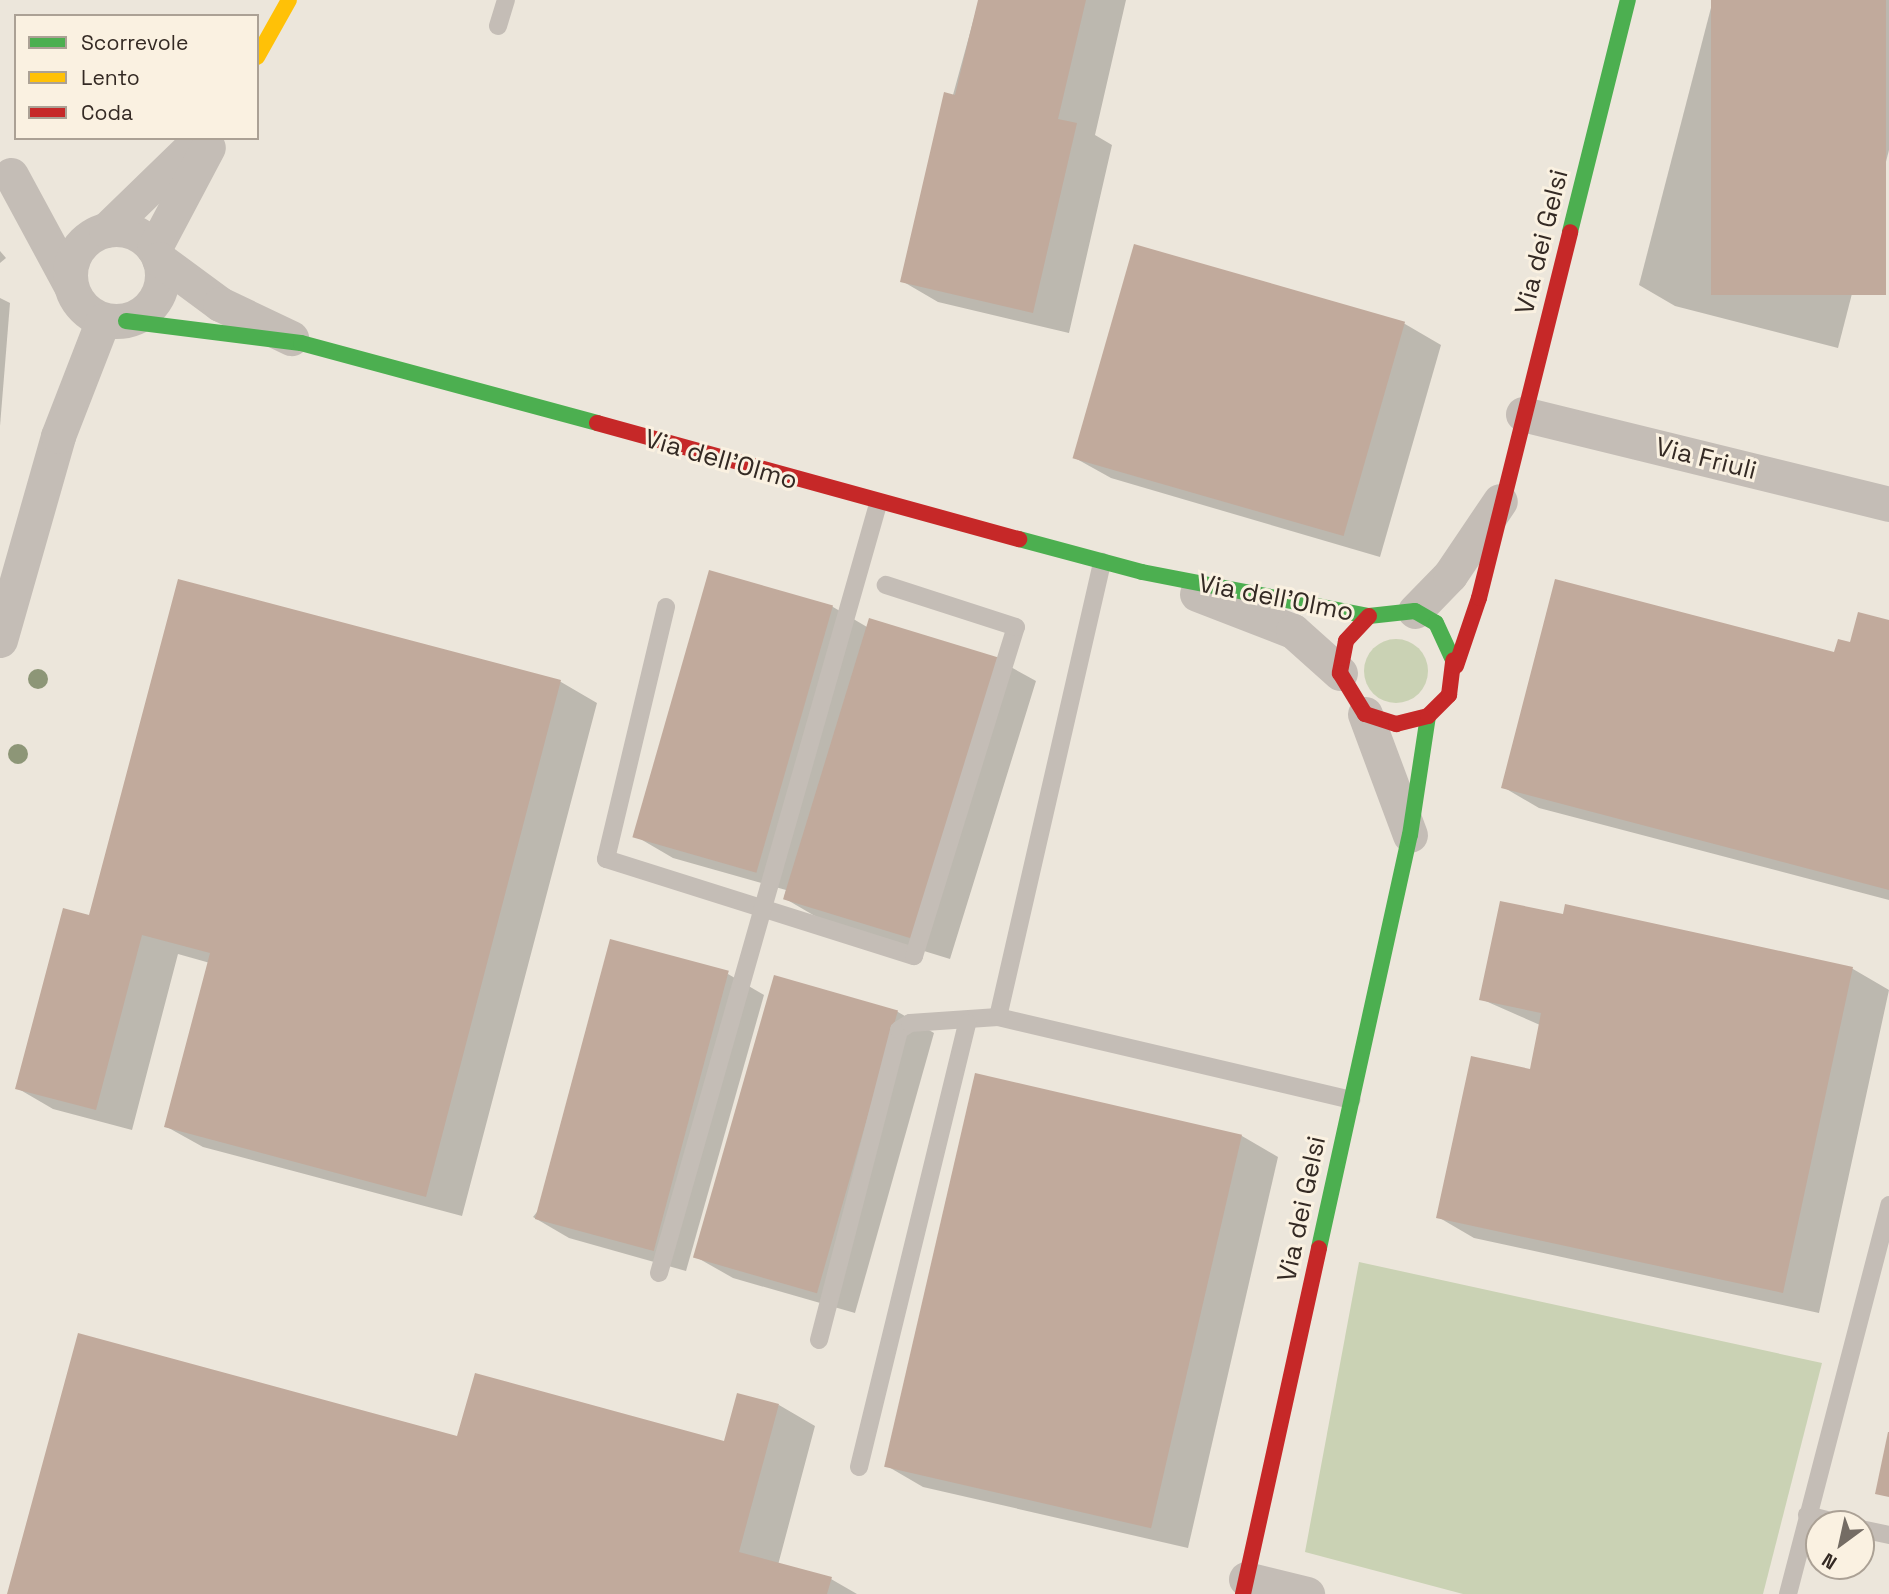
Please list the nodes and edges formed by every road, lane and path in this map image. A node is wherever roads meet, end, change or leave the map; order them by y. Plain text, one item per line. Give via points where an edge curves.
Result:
1 (289, 0) edge
2 (506, 0) edge
3 (1628, 0) edge
4 (498, 26) dead end
5 (259, 53) edge
6 (199, 140) edge
7 (212, 140) edge
8 (5, 171) edge
9 (97, 234) junction
10 (157, 254) junction
11 (94, 307) junction
12 (301, 343) junction
13 (1523, 414) junction
14 (1504, 496) junction
15 (878, 504) junction
16 (1889, 504) edge
17 (1102, 562) junction
18 (1142, 572) junction
19 (886, 585) dead end
20 (667, 607) dead end
21 (1415, 611) junction
22 (1369, 616) junction
23 (0, 640) edge
24 (1456, 666) junction
25 (1340, 673) junction
26 (1366, 714) junction
27 (1428, 716) junction
28 (1410, 835) junction
29 (765, 908) junction
30 (998, 1017) junction
31 (967, 1023) junction
32 (1351, 1100) junction
33 (1889, 1205) edge
34 (659, 1273) dead end
35 (819, 1340) dead end
36 (859, 1467) dead end
37 (1808, 1510) edge
38 (1805, 1523) edge
39 (1245, 1587) edge
40 (1307, 1594) edge
41 (1788, 1594) edge

1 - 5 street
2 - 4 lane
3 - 13 street, Via dei Gelsi
6 - 9 street
7 - 10 street
8 - 9 street
8 - 11 street
9 - 10 street via 133,232
9 - 11 street via 72,259
10 - 11 street via 160,290 152,304
10 - 12 street, Via dell'Olmo via 220,304
11 - 12 street, Via dell'Olmo
11 - 23 street
12 - 15 street, Via dell'Olmo
13 - 14 street, Via dei Gelsi
13 - 16 street, Via Friuli
14 - 21 street via 1450,575
14 - 24 street, Via dei Gelsi
15 - 17 street, Via dell'Olmo
15 - 29 lane
17 - 18 street, Via dell'Olmo
17 - 30 lane
18 - 22 street, Via dell'Olmo
18 - 25 street, Via dell'Olmo via 1293,631
19 - 29 lane via 1016,627 928,926 914,956
20 - 29 lane via 606,859
21 - 22 street via 1392,609
21 - 24 street via 1436,623
22 - 25 street via 1346,640
24 - 27 street via 1449,695
25 - 26 street via 1349,696
26 - 27 street via 1396,724
26 - 28 street
27 - 28 street, Via dei Gelsi
28 - 32 street, Via dei Gelsi
29 - 34 lane
30 - 31 lane
30 - 32 lane
31 - 35 lane via 910,1023 899,1030
31 - 36 lane
32 - 39 street, Via dei Gelsi
33 - 37 lane
38 - 41 lane
39 - 40 street

